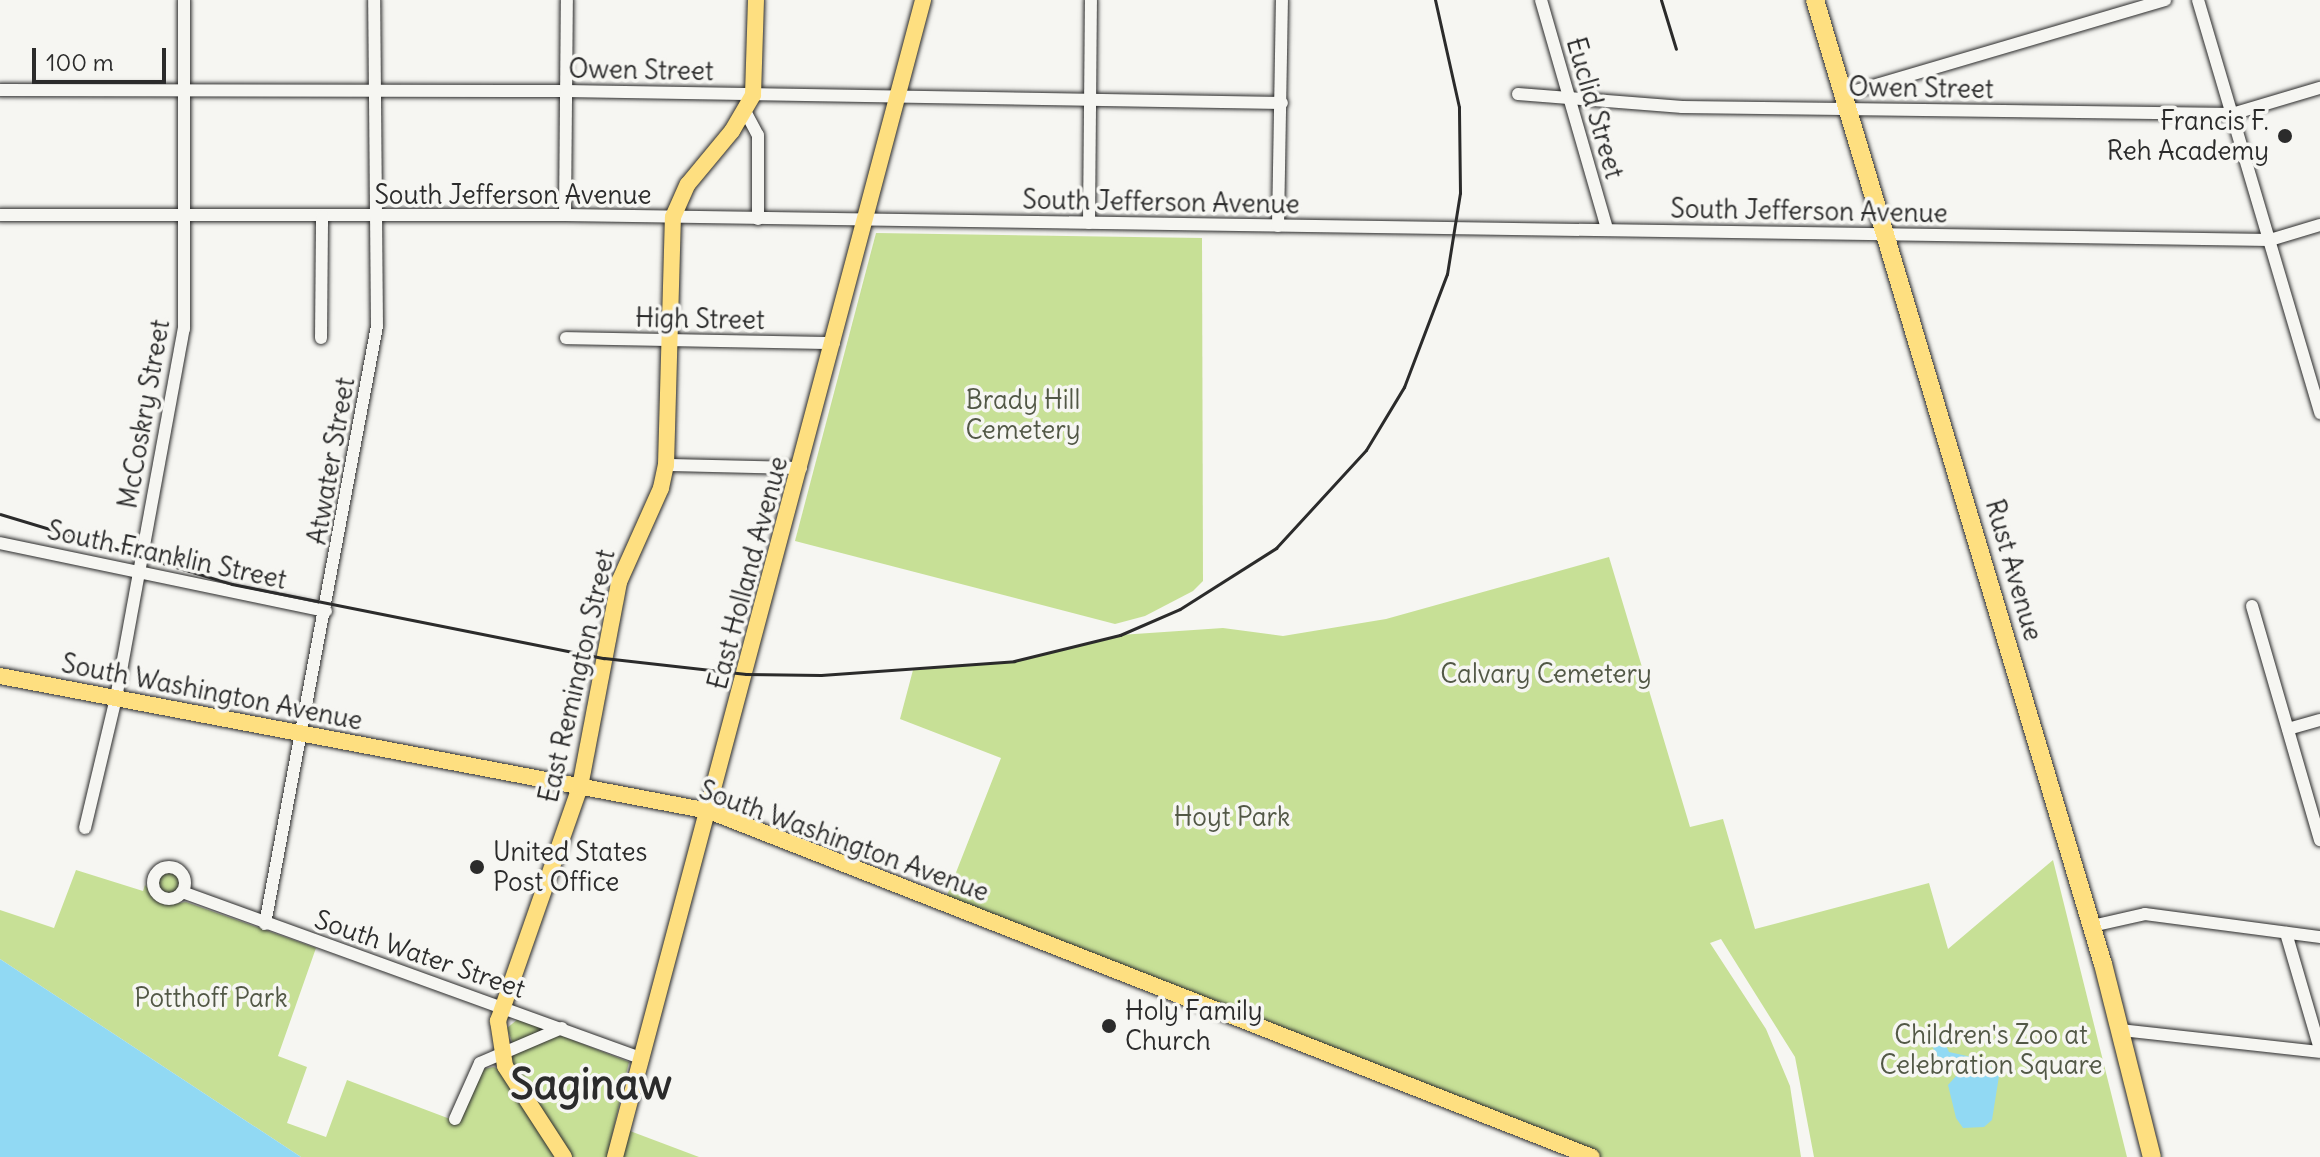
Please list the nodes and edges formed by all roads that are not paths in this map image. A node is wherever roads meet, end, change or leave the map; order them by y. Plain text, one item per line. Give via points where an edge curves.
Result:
1 (184, 0) edge
2 (374, 0) edge
3 (567, 0) edge
4 (756, 0) edge
5 (923, 0) edge
6 (1091, 0) edge
7 (1282, 0) edge
8 (1541, 0) edge
9 (1815, 0) edge
10 (2165, 0) edge
11 (2198, 0) edge
12 (2320, 88) edge
13 (0, 90) edge
14 (184, 91) junction
15 (375, 91) junction
16 (565, 91) junction
17 (1518, 94) dead end
18 (1568, 94) junction
19 (753, 95) junction
20 (898, 96) junction
21 (1089, 98) junction
22 (1844, 102) junction
23 (1282, 103) junction
24 (745, 111) junction
25 (2232, 114) junction
26 (0, 215) edge
27 (565, 215) junction
28 (184, 216) junction
29 (322, 216) junction
30 (373, 216) junction
31 (673, 217) junction
32 (758, 219) junction
33 (865, 220) junction
34 (1089, 223) junction
35 (2320, 225) edge
36 (1278, 226) junction
37 (1607, 229) junction
38 (1885, 234) junction
39 (2270, 240) junction
40 (321, 338) dead end
41 (566, 338) dead end
42 (669, 341) junction
43 (834, 343) junction
44 (2320, 413) edge
45 (666, 465) junction
46 (801, 468) junction
47 (0, 543) edge
48 (138, 572) junction
49 (2252, 606) dead end
50 (326, 611) junction
51 (0, 676) edge
52 (116, 698) junction
53 (2320, 720) edge
54 (2288, 729) junction
55 (303, 733) junction
56 (580, 787) junction
57 (709, 811) junction
58 (85, 828) dead end
59 (2320, 840) edge
60 (182, 892) dead end
61 (265, 924) junction
62 (2092, 926) junction
63 (2286, 933) junction
64 (2320, 937) edge
65 (501, 1006) junction
66 (562, 1028) junction
67 (2121, 1030) junction
68 (2320, 1050) edge
69 (501, 1053) junction
70 (643, 1059) junction
71 (455, 1119) dead end
72 (564, 1157) edge
73 (615, 1157) edge
74 (1592, 1157) edge
75 (2152, 1157) edge

1 - 14 street, McCoskry Street
2 - 15 street, Atwater Street
3 - 16 street
4 - 19 main road, East Remington Street
5 - 20 main road, East Holland Avenue
6 - 21 street
7 - 23 street
8 - 18 street, Euclid Street
9 - 22 highway, Rust Avenue
10 - 22 street
11 - 25 street
12 - 25 street, Owen Street
13 - 14 street, Owen Street
14 - 15 street, Owen Street
14 - 28 street, McCoskry Street
15 - 16 street, Owen Street
15 - 30 street, Atwater Street
16 - 19 street, Owen Street
16 - 27 street
17 - 18 street, Owen Street
18 - 22 street, Owen Street via 1646,105
18 - 37 street, Euclid Street
19 - 20 street, Owen Street
19 - 24 main road, East Remington Street
20 - 21 street, Owen Street
20 - 33 main road, East Holland Avenue
21 - 23 street, Owen Street
21 - 34 street
22 - 25 street, Owen Street
22 - 38 highway, Rust Avenue
23 - 36 street
24 - 31 main road, East Remington Street via 688,184
24 - 32 street via 758,135
25 - 39 street
26 - 28 street, South Jefferson Avenue
27 - 30 street, South Jefferson Avenue
27 - 31 street, South Jefferson Avenue
28 - 29 street, South Jefferson Avenue
28 - 48 street, McCoskry Street via 184,329
29 - 30 street, South Jefferson Avenue
29 - 40 street
30 - 50 street, Atwater Street via 377,326
31 - 32 street, South Jefferson Avenue
31 - 42 main road, East Remington Street
32 - 33 street, South Jefferson Avenue
33 - 34 street, South Jefferson Avenue
33 - 43 main road, East Holland Avenue
34 - 36 street, South Jefferson Avenue
35 - 39 street, South Jefferson Avenue
36 - 37 street, South Jefferson Avenue
37 - 38 street, South Jefferson Avenue
38 - 39 street, South Jefferson Avenue
38 - 62 highway, Rust Avenue
39 - 44 street
41 - 42 street, High Street
42 - 43 street, High Street
42 - 45 main road, East Remington Street
43 - 46 main road, East Holland Avenue
45 - 46 street
45 - 56 main road, East Remington Street via 619,582
46 - 57 main road, East Holland Avenue
47 - 48 street, South Franklin Street
48 - 50 street, South Franklin Street
48 - 52 street, McCoskry Street
49 - 54 street
50 - 55 street, Atwater Street
51 - 52 main road, South Washington Avenue
52 - 55 main road, South Washington Avenue
52 - 58 street, McCoskry Street
53 - 54 street
54 - 59 street
55 - 56 main road, South Washington Avenue
55 - 61 street, Atwater Street
56 - 57 main road, South Washington Avenue
56 - 65 main road, East Remington Street
57 - 70 main road, East Holland Avenue
57 - 74 main road, South Washington Avenue
60 - 61 street, South Water Street
61 - 65 street, South Water Street
62 - 63 street via 2145,914
62 - 67 highway, Rust Avenue
63 - 64 street
63 - 68 street
65 - 66 street, South Water Street
65 - 69 main road, East Remington Street
66 - 69 street
66 - 70 street, South Water Street
67 - 68 street
67 - 75 highway, Rust Avenue
69 - 71 street via 476,1066
69 - 72 main road, East Remington Street via 512,1080
70 - 73 main road, East Holland Avenue

